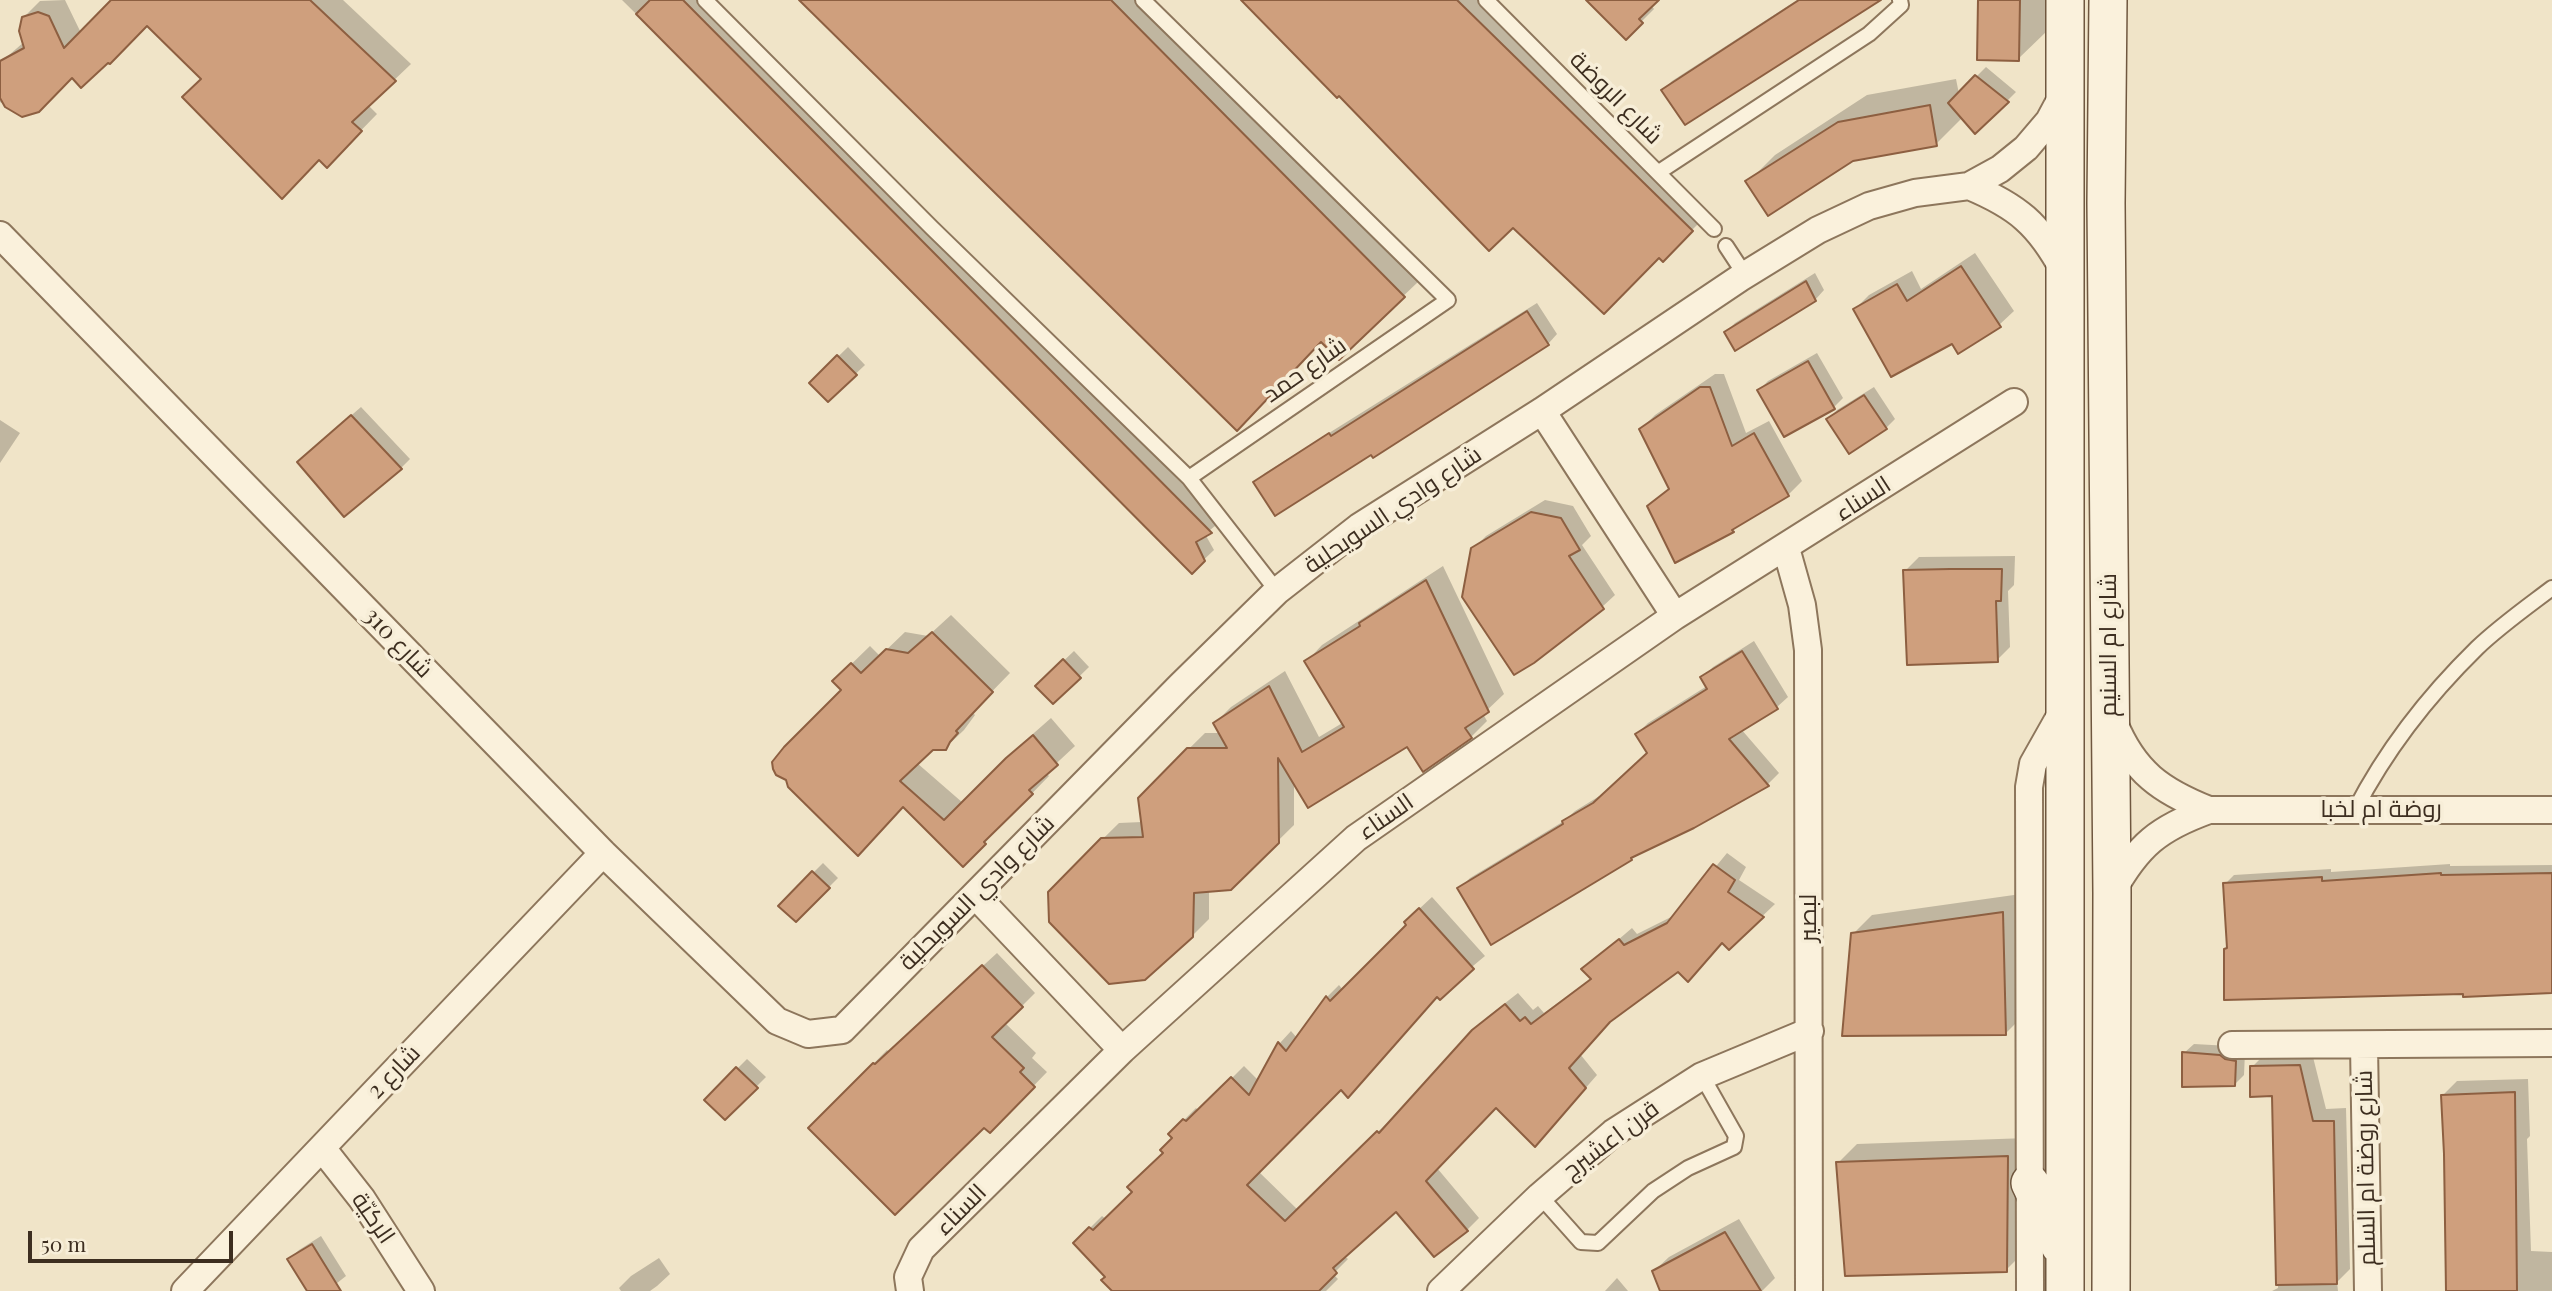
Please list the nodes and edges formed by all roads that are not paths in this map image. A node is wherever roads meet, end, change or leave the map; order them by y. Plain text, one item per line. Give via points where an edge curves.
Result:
1 (705, 0) edge
2 (1143, 0) edge
3 (1486, 0) edge
4 (1900, 0) edge
5 (2064, 0) edge
6 (2108, 0) edge
7 (2065, 91) junction
8 (1659, 172) junction
9 (1969, 186) junction
10 (1714, 229) dead end
11 (0, 235) edge
12 (1726, 246) dead end
13 (2066, 274) junction
14 (1745, 275) junction
15 (2014, 402) dead end
16 (1542, 411) junction
17 (1189, 478) junction
18 (1786, 548) junction
19 (2552, 587) edge
20 (1277, 591) junction
21 (1675, 616) junction
22 (2065, 707) junction
23 (2110, 714) junction
24 (2209, 810) junction
25 (2355, 810) junction
26 (2552, 810) edge
27 (603, 853) junction
28 (2112, 892) junction
29 (976, 896) junction
30 (1810, 1031) junction
31 (808, 1034) joint
32 (2552, 1043) edge
33 (2232, 1045) dead end
34 (2364, 1045) junction
35 (1122, 1050) junction
36 (1702, 1076) junction
37 (321, 1148) junction
38 (2030, 1183) junction
39 (1540, 1196) junction
40 (2065, 1274) edge
41 (185, 1291) edge
42 (421, 1291) edge
43 (910, 1291) edge
44 (1441, 1291) edge
45 (1809, 1291) edge
46 (2030, 1291) edge
47 (2111, 1291) edge
48 (2368, 1291) edge

1 - 17 lane
2 - 17 lane, شارع حمد via 1448,300
3 - 8 lane, شارع الروضة
4 - 8 lane via 1901,5 1869,34
5 - 7 main road, شارع ام السنيم
6 - 23 main road, شارع ام السنيم
7 - 9 street, شارع وادي السويحلية via 2049,121 2026,148
7 - 13 main road, شارع ام السنيم
8 - 10 lane, شارع الروضة
9 - 13 street, شارع وادي السويحلية via 2000,199 2028,219 2050,244
9 - 14 street, شارع وادي السويحلية via 1915,192 1868,206 1818,230
11 - 27 street, شارع 310
12 - 14 lane
13 - 22 main road, شارع ام السنيم
14 - 16 street, شارع وادي السويحلية
15 - 18 street, السناء
16 - 20 street, شارع وادي السويحلية via 1360,527
16 - 21 street
17 - 20 lane
18 - 21 street, السناء
18 - 30 street, لبصير via 1802,605 1808,650
19 - 25 lane via 2478,647 2427,703 2376,769
20 - 29 street, شارع وادي السويحلية
21 - 35 street, السناء via 1356,838
22 - 38 street, شارع ام السنيم via 2033,764 2029,787
22 - 40 main road, شارع ام السنيم
23 - 24 street, روضة ام لخبا via 2123,747 2146,775 2175,796
23 - 28 main road, شارع ام السنيم
24 - 25 street, روضة ام لخبا
24 - 28 street, روضة ام لخبا via 2178,821 2150,840 2128,864
25 - 26 street, روضة ام لخبا
27 - 31 street, شارع 310 via 777,1021
27 - 37 street, شارع 2
28 - 47 main road, شارع ام السنيم
29 - 31 street, شارع وادي السويحلية via 842,1030
29 - 35 street
30 - 36 street, قرن اعشيرج
30 - 45 street, لبصير
32 - 34 street, شارع روضة ام السلم
33 - 34 street, شارع روضة ام السلم
34 - 48 street, شارع روضة ام السلم
35 - 43 street, السناء via 921,1249 908,1277
36 - 39 street, قرن اعشيرج via 1613,1133
36 - 39 lane via 1736,1136 1734,1147 1688,1168 1653,1191 1598,1243 1581,1241
37 - 41 street, شارع 2
37 - 42 street, الركيّة via 362,1199
38 - 40 main road
38 - 46 street, شارع ام السنيم
39 - 44 street, قرن اعشيرج

